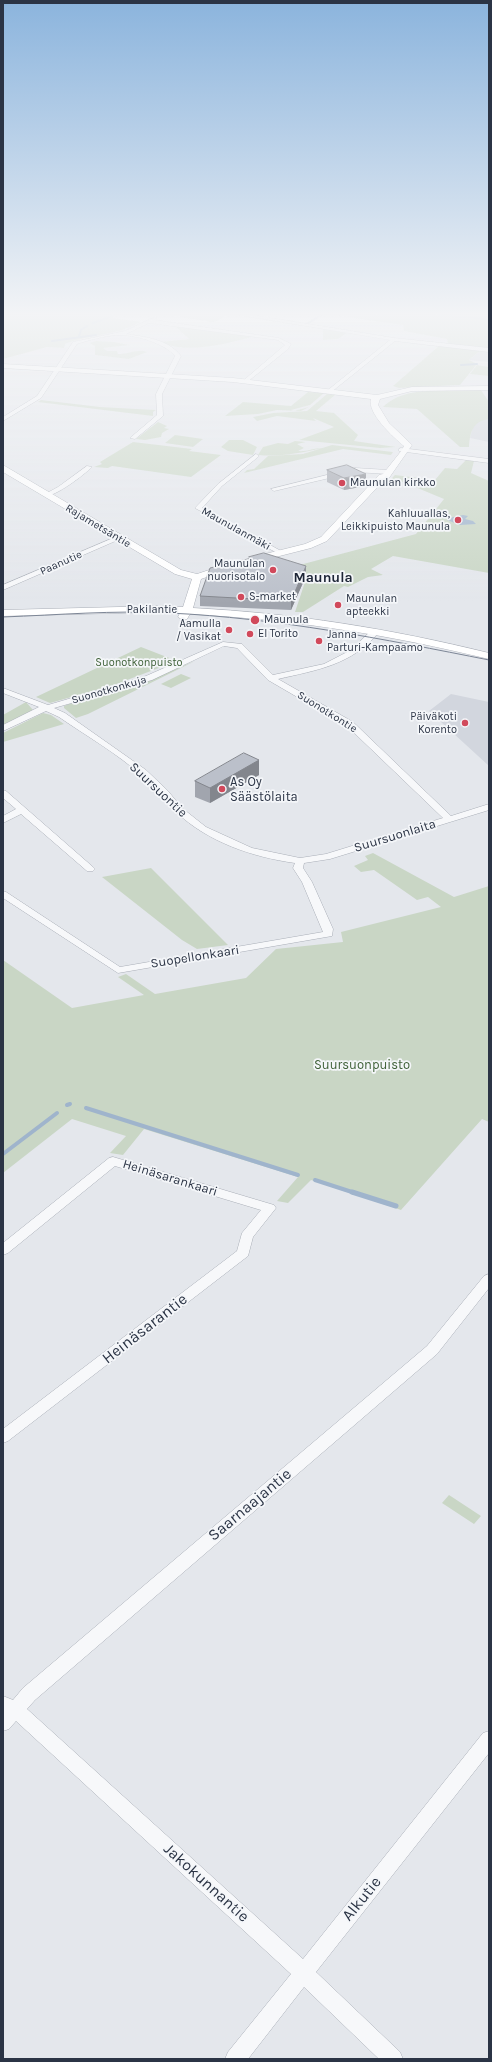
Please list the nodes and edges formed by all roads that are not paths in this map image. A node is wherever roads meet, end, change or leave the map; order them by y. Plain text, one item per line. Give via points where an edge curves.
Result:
1 (16, 411) edge
2 (160, 411) edge
3 (376, 411) edge
4 (3, 419) edge
5 (133, 438) dead end
6 (404, 447) junction
7 (256, 456) dead end
8 (489, 461) edge
9 (89, 467) dead end
10 (3, 468) edge
11 (385, 474) junction
12 (274, 489) dead end
13 (47, 495) junction
14 (118, 538) junction
15 (280, 553) junction
16 (197, 577) junction
17 (3, 588) edge
18 (3, 613) edge
19 (185, 614) junction
20 (3, 619) edge
21 (372, 635) junction
22 (234, 644) joint
23 (489, 656) edge
24 (489, 662) edge
25 (271, 678) junction
26 (3, 690) edge
27 (48, 707) junction
28 (3, 728) edge
29 (3, 793) edge
30 (489, 807) edge
31 (22, 810) junction
32 (3, 820) edge
33 (450, 820) junction
34 (300, 861) junction
35 (90, 868) dead end
36 (3, 894) edge
37 (270, 1208) joint
38 (3, 1250) edge
39 (489, 1279) edge
40 (3, 1436) edge
41 (9, 1707) edge
42 (3, 1724) edge
43 (489, 1739) edge
44 (303, 1972) junction
45 (235, 2059) edge
46 (393, 2059) edge

1 - 4 street
2 - 5 street via 160,416
3 - 6 street
6 - 8 street
6 - 11 street
7 - 15 street, Maunulanmäki via 220,485 198,508
9 - 13 street
10 - 13 street, Rajametsäntie
11 - 12 street via 355,470
11 - 15 street via 324,539
13 - 14 street, Rajametsäntie
14 - 16 street, Rajametsäntie via 178,572
14 - 17 street, Paanutie
15 - 16 street
16 - 19 street
18 - 19 street, Pakilantie via 158,608
19 - 20 street, Pakilantie
19 - 21 street, Pakilantie via 325,632
21 - 23 street, Pakilantie
21 - 24 street, Pakilantie
21 - 25 street via 350,655 326,666
22 - 25 street, Suonotkontie
22 - 27 street, Suonotkonkuja via 223,644 162,673 131,684
25 - 33 street, Suonotkontie via 354,728
26 - 27 street, Suursuontie
27 - 28 street
27 - 34 street, Suursuontie via 143,772 179,810 203,829 249,850
29 - 31 street
30 - 33 street, Suursuonlaita
31 - 32 street
31 - 35 street
33 - 34 street, Suursuonlaita via 327,857
34 - 36 street, Suopellonkaari via 298,868 307,882 328,934 118,970
37 - 38 street, Heinäsarankaari via 114,1161
37 - 40 street, Heinäsarantie via 247,1236 243,1253
39 - 41 street, Saarnaajantie via 432,1350 29,1694
41 - 42 street, Saarnaajantie
41 - 44 street, Jakokunnantie
43 - 44 street, Alkutie
44 - 45 street, Alkutie
44 - 46 street, Jakokunnantie

